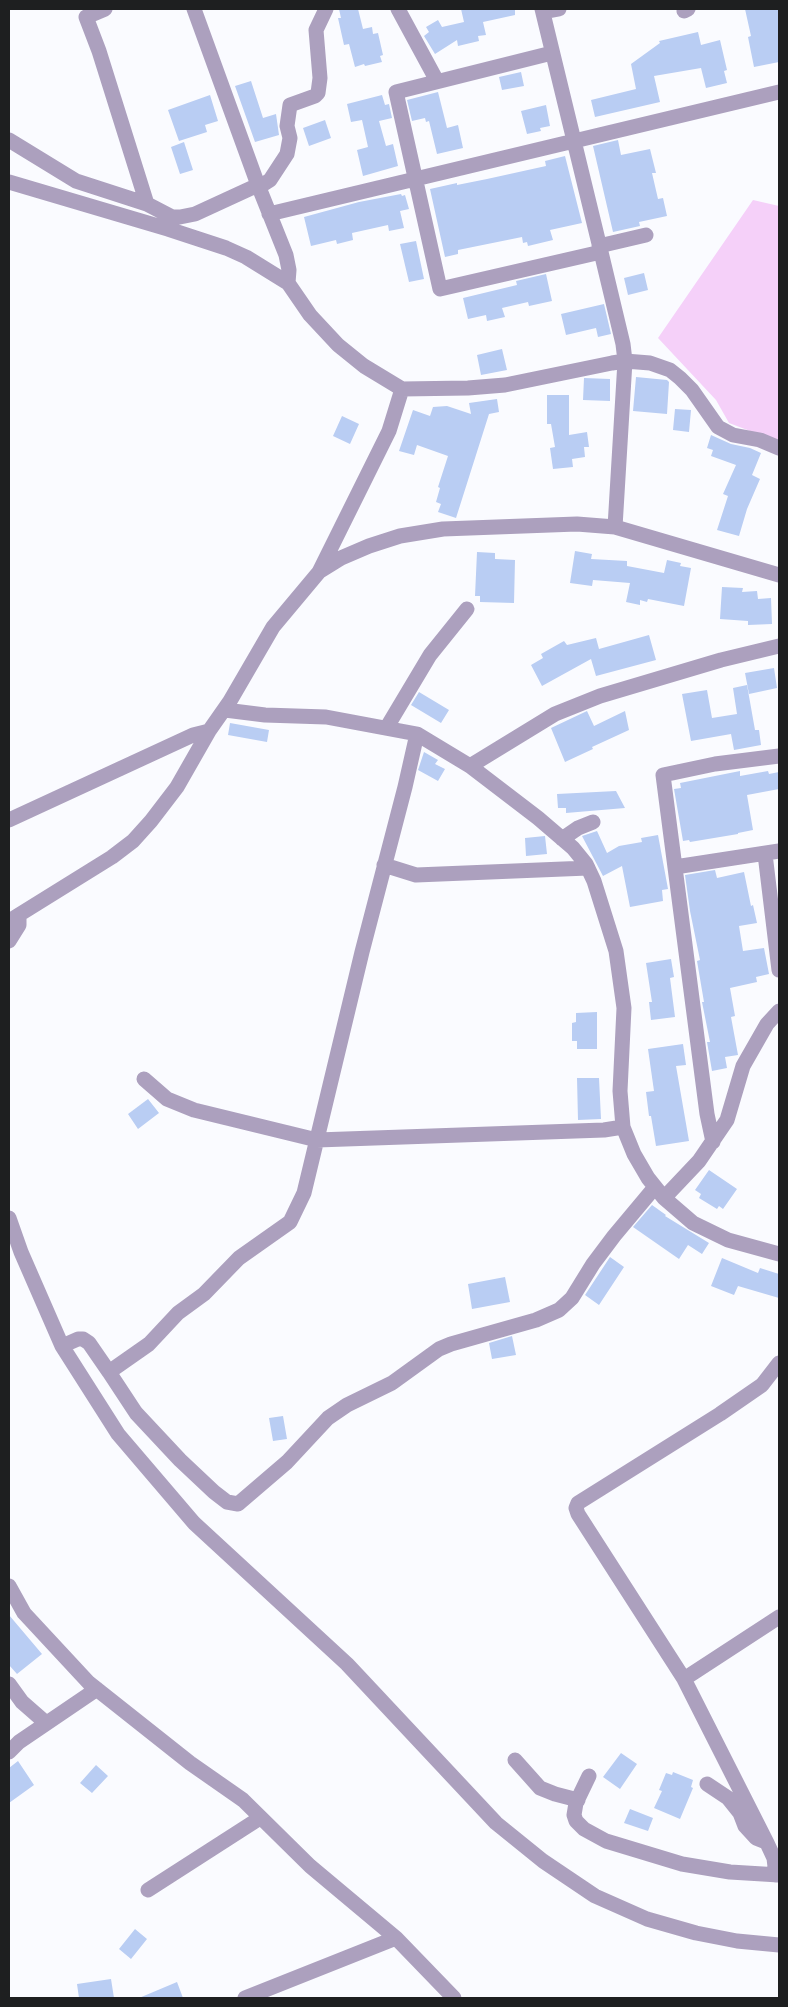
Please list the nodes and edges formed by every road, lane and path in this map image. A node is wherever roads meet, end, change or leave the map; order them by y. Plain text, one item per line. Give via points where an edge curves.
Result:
1 (105, 9) edge
2 (194, 9) edge
3 (326, 9) edge
4 (398, 9) edge
5 (558, 9) edge
6 (542, 10) edge
7 (552, 53) junction
8 (437, 81) junction
9 (779, 92) edge
10 (9, 140) edge
11 (574, 142) junction
12 (415, 181) junction
13 (9, 182) edge
14 (258, 186) junction
15 (147, 204) junction
16 (269, 214) junction
17 (170, 223) junction
18 (646, 235) dead end
19 (600, 249) junction
20 (288, 283) junction
21 (626, 361) junction
22 (402, 390) junction
23 (779, 448) edge
24 (615, 527) junction
25 (318, 572) junction
26 (779, 575) edge
27 (467, 609) dead end
28 (779, 646) edge
29 (225, 710) junction
30 (387, 727) junction
31 (209, 731) junction
32 (417, 734) junction
33 (779, 756) edge
34 (470, 766) junction
35 (9, 820) edge
36 (593, 822) dead end
37 (562, 839) junction
38 (772, 853) edge
39 (384, 865) junction
40 (676, 867) junction
41 (588, 868) junction
42 (14, 918) edge
43 (9, 941) edge
44 (779, 970) edge
45 (779, 1011) edge
46 (144, 1079) dead end
47 (623, 1127) junction
48 (317, 1140) junction
49 (713, 1142) junction
50 (659, 1192) junction
51 (9, 1218) edge
52 (779, 1254) edge
53 (62, 1346) junction
54 (779, 1363) edge
55 (109, 1372) junction
56 (9, 1586) edge
57 (779, 1617) edge
58 (684, 1679) junction
59 (9, 1684) edge
60 (97, 1688) junction
61 (46, 1723) junction
62 (9, 1752) edge
63 (515, 1760) dead end
64 (588, 1776) dead end
65 (707, 1784) dead end
66 (578, 1800) junction
67 (260, 1818) junction
68 (767, 1843) junction
69 (777, 1874) edge
70 (148, 1890) dead end
71 (396, 1938) junction
72 (779, 1945) edge
73 (245, 1998) edge
74 (454, 1998) edge

1 - 15 street via 86,17
2 - 14 street
3 - 14 street via 316,30 318,93 290,105 287,154 270,180
4 - 8 street
5 - 6 street
6 - 7 street
7 - 8 street
7 - 11 street
8 - 12 street via 396,92
9 - 11 street
10 - 15 street via 76,181
11 - 12 street
11 - 19 street
12 - 16 street
12 - 19 street via 440,289
13 - 17 street
14 - 16 street
14 - 17 street
15 - 17 street
16 - 20 street via 286,255
17 - 20 street via 246,257
18 - 19 street
19 - 21 street
20 - 22 street via 310,315 338,345
21 - 22 street via 505,385
21 - 23 street via 650,363 670,370 692,390 718,426 733,435 760,440
21 - 24 street
22 - 25 street via 389,431
24 - 25 street via 577,524 443,529 400,536 369,546
24 - 26 street
25 - 29 street via 273,627
27 - 30 street via 430,655
28 - 34 street via 600,696 555,714
29 - 30 street via 326,717
29 - 31 street
30 - 32 street
31 - 35 street via 193,735
31 - 42 street via 177,787 133,841
32 - 34 street
32 - 39 street
33 - 40 street via 663,775
34 - 37 street
36 - 37 street
37 - 41 street
38 - 40 street
38 - 44 street
39 - 41 street via 416,875
39 - 48 street
40 - 49 street
41 - 47 street via 600,897 620,975 624,1008 620,1091
42 - 43 street via 19,925
45 - 49 street via 766,1024 743,1066 727,1120
46 - 48 street via 167,1099 194,1110
47 - 48 street
47 - 50 street via 634,1154
48 - 55 street via 304,1193 290,1222 240,1258 204,1294 178,1313 149,1344
49 - 50 street via 699,1162
50 - 52 street via 693,1223 712,1233
50 - 55 street via 614,1236 572,1298 559,1310 439,1349 392,1383 328,1418 288,1462 238,1504 227,1502 214,1492 174,1453 136,1413
51 - 53 street
53 - 55 street via 83,1339
53 - 72 street via 118,1434 194,1523 347,1664 496,1822 543,1861 595,1896 647,1919 696,1933
54 - 58 street via 762,1385 578,1503 576,1508
56 - 60 street via 24,1613
57 - 58 street
58 - 68 street
59 - 61 street via 22,1702
60 - 61 street
60 - 67 street via 190,1763 243,1800
61 - 62 street
63 - 66 street via 540,1788
64 - 66 street
65 - 68 street via 728,1798 745,1826 756,1838
66 - 69 street via 574,1811 576,1821 606,1841 682,1864 730,1872
67 - 70 street
67 - 71 street via 310,1866
68 - 69 street
71 - 73 street
71 - 74 street

